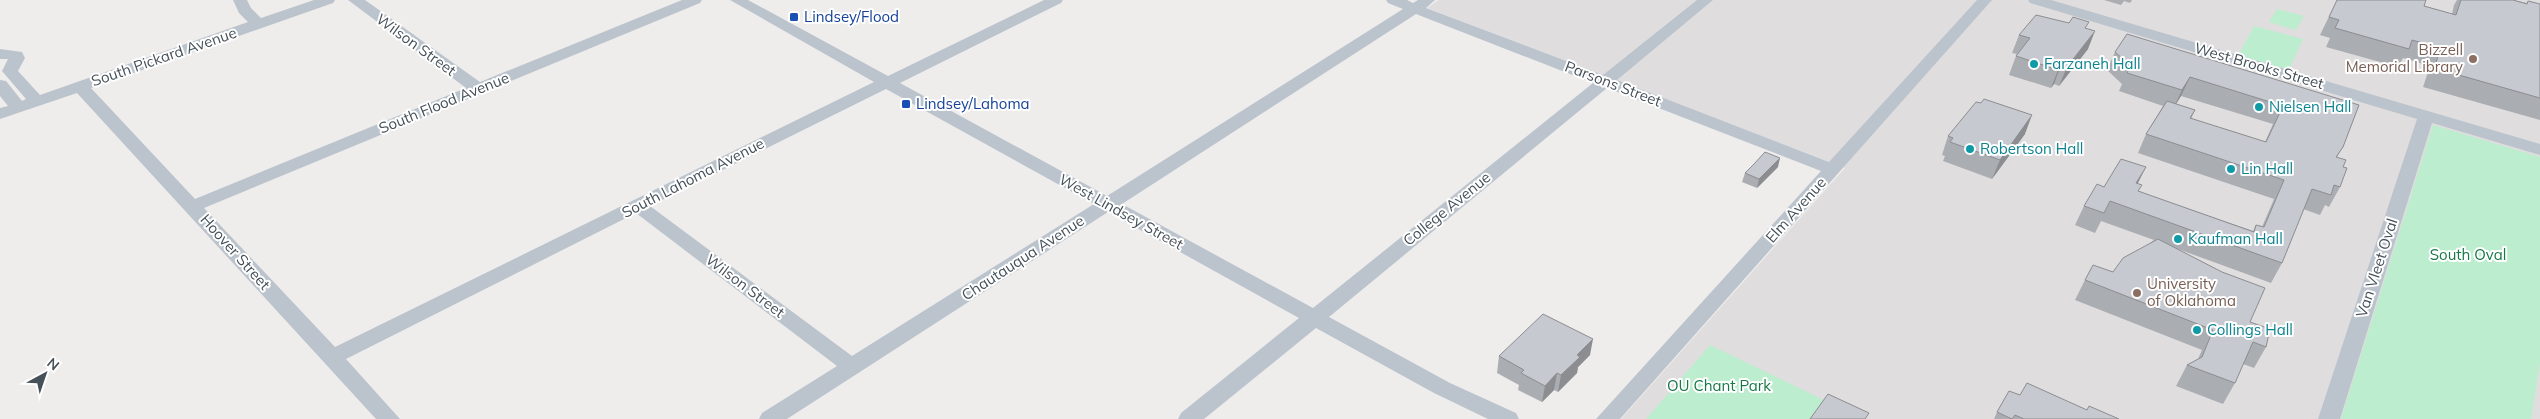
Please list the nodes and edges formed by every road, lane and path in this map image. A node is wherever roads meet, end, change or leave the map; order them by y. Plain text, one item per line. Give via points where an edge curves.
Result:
1 (240, 0) edge
2 (328, 0) edge
3 (355, 0) edge
4 (695, 0) edge
5 (737, 0) edge
6 (1056, 0) edge
7 (1393, 0) edge
8 (1706, 0) edge
9 (1985, 0) edge
10 (2035, 0) edge
11 (1421, 4) edge
12 (259, 24) junction
13 (0, 54) edge
14 (1605, 81) junction
15 (888, 82) junction
16 (0, 85) edge
17 (80, 86) junction
18 (478, 89) junction
19 (36, 101) junction
20 (18, 107) junction
21 (0, 114) edge
22 (2426, 116) junction
23 (2540, 150) edge
24 (1832, 169) junction
25 (1107, 204) junction
26 (193, 206) junction
27 (638, 206) junction
28 (1313, 317) junction
29 (331, 358) junction
30 (852, 367) junction
31 (389, 419) edge
32 (770, 419) edge
33 (1189, 419) edge
34 (1508, 419) edge
35 (1607, 419) edge
36 (2329, 419) edge

1 - 12 street via 244,10
2 - 12 street, South Pickard Avenue
3 - 18 street, Wilson Street
4 - 18 street, South Flood Avenue
5 - 15 street, West Lindsey Street
6 - 15 street, South Lahoma Avenue
7 - 11 street, Parsons Street
8 - 14 street, College Avenue
9 - 24 street, Elm Avenue
10 - 22 street, West Brooks Street
11 - 14 street, Parsons Street
11 - 25 street, Chautauqua Avenue
12 - 17 street, South Pickard Avenue
13 - 19 street via 16,55 10,71
14 - 24 street, Parsons Street
14 - 28 street, College Avenue
15 - 25 street, West Lindsey Street
15 - 27 street, South Lahoma Avenue
16 - 20 street
17 - 19 street, South Pickard Avenue
17 - 26 street, Hoover Street
18 - 26 street, South Flood Avenue
19 - 20 street, South Pickard Avenue
20 - 21 street, South Pickard Avenue
22 - 23 street, West Brooks Street
22 - 36 street, Van Vleet Oval
24 - 35 street, Elm Avenue
25 - 28 street, West Lindsey Street
25 - 30 street, Chautauqua Avenue
26 - 29 street, Hoover Street
27 - 29 street, South Lahoma Avenue
27 - 30 street, Wilson Street
28 - 33 street, College Avenue
28 - 34 street, West Lindsey Street via 1442,388
29 - 31 street, Hoover Street
30 - 32 street, Chautauqua Avenue

